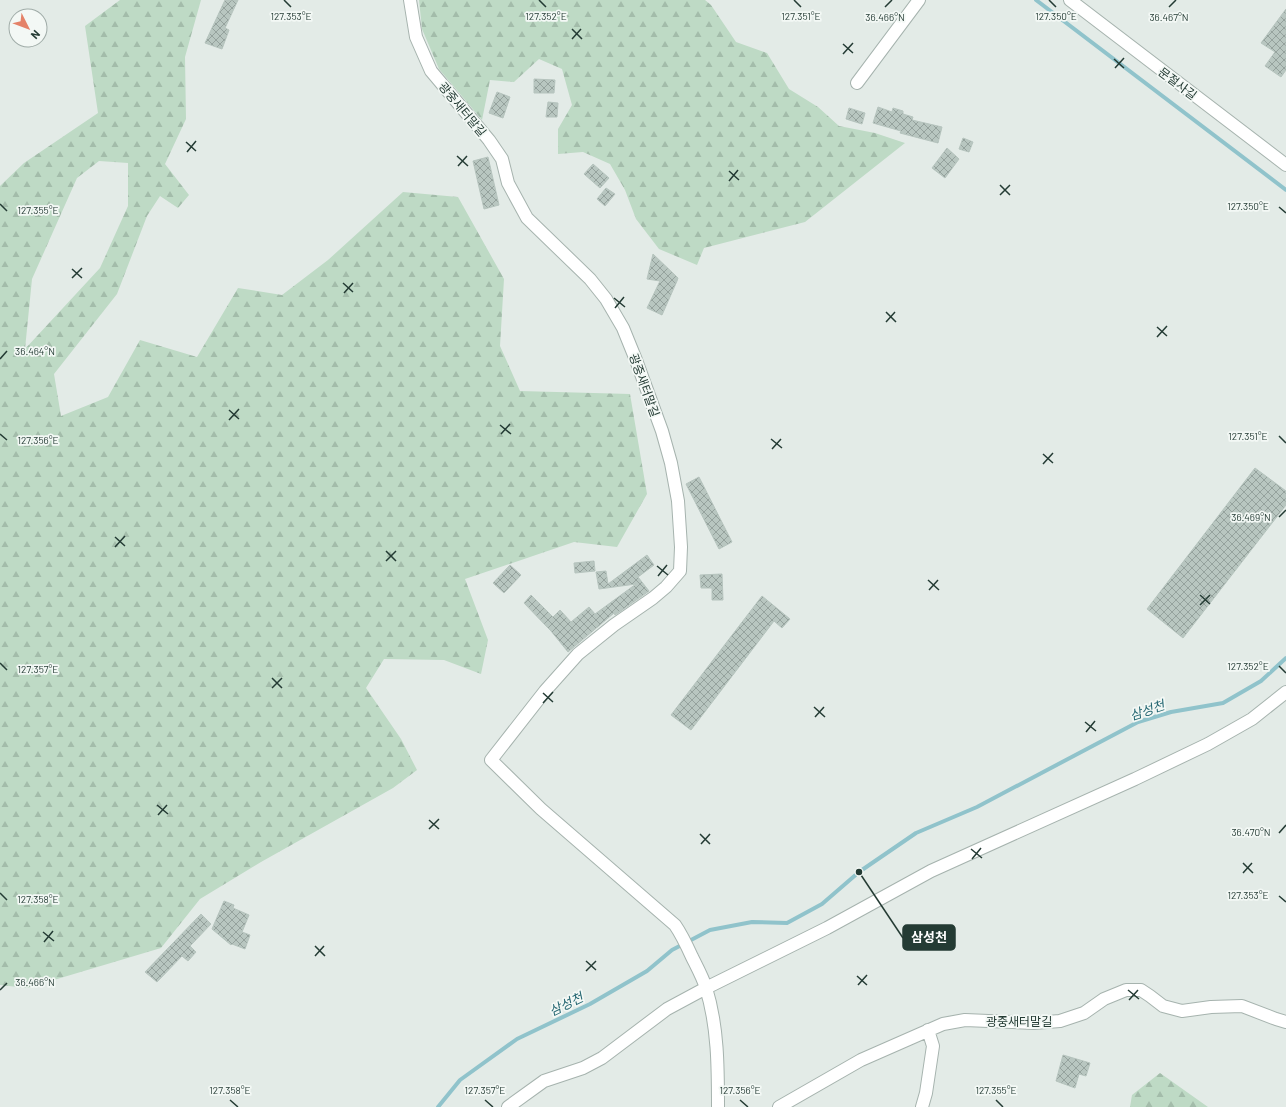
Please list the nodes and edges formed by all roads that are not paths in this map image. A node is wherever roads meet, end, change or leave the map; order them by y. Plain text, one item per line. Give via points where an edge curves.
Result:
1 (410, 0) edge
2 (919, 0) edge
3 (1070, 0) edge
4 (857, 82) dead end
5 (1286, 165) edge
6 (1286, 692) edge
7 (706, 988) junction
8 (1286, 1022) edge
9 (928, 1030) junction
10 (508, 1107) edge
11 (718, 1107) edge
12 (779, 1107) edge
13 (922, 1107) edge

1 - 7 street, 광중새터말길 via 416,37 431,71 489,140 502,160 508,183 527,218 590,279 606,299 623,328 662,431 678,502 680,571 653,598 578,654 545,691 491,760 541,809 675,925 682,934
2 - 4 street
3 - 5 street, 문절사길
6 - 7 street via 1252,719 1208,744 932,872 828,928
7 - 10 street via 667,1009 602,1058 583,1068 544,1081
7 - 11 street via 715,1030
8 - 9 street, 광중새터말길 via 1242,1006 1182,1011 1163,1006 1141,990 1126,990 1104,999 1084,1013 1060,1021 1034,1023 965,1020
9 - 12 street, 광중새터말길 via 861,1060
9 - 13 street via 933,1046

